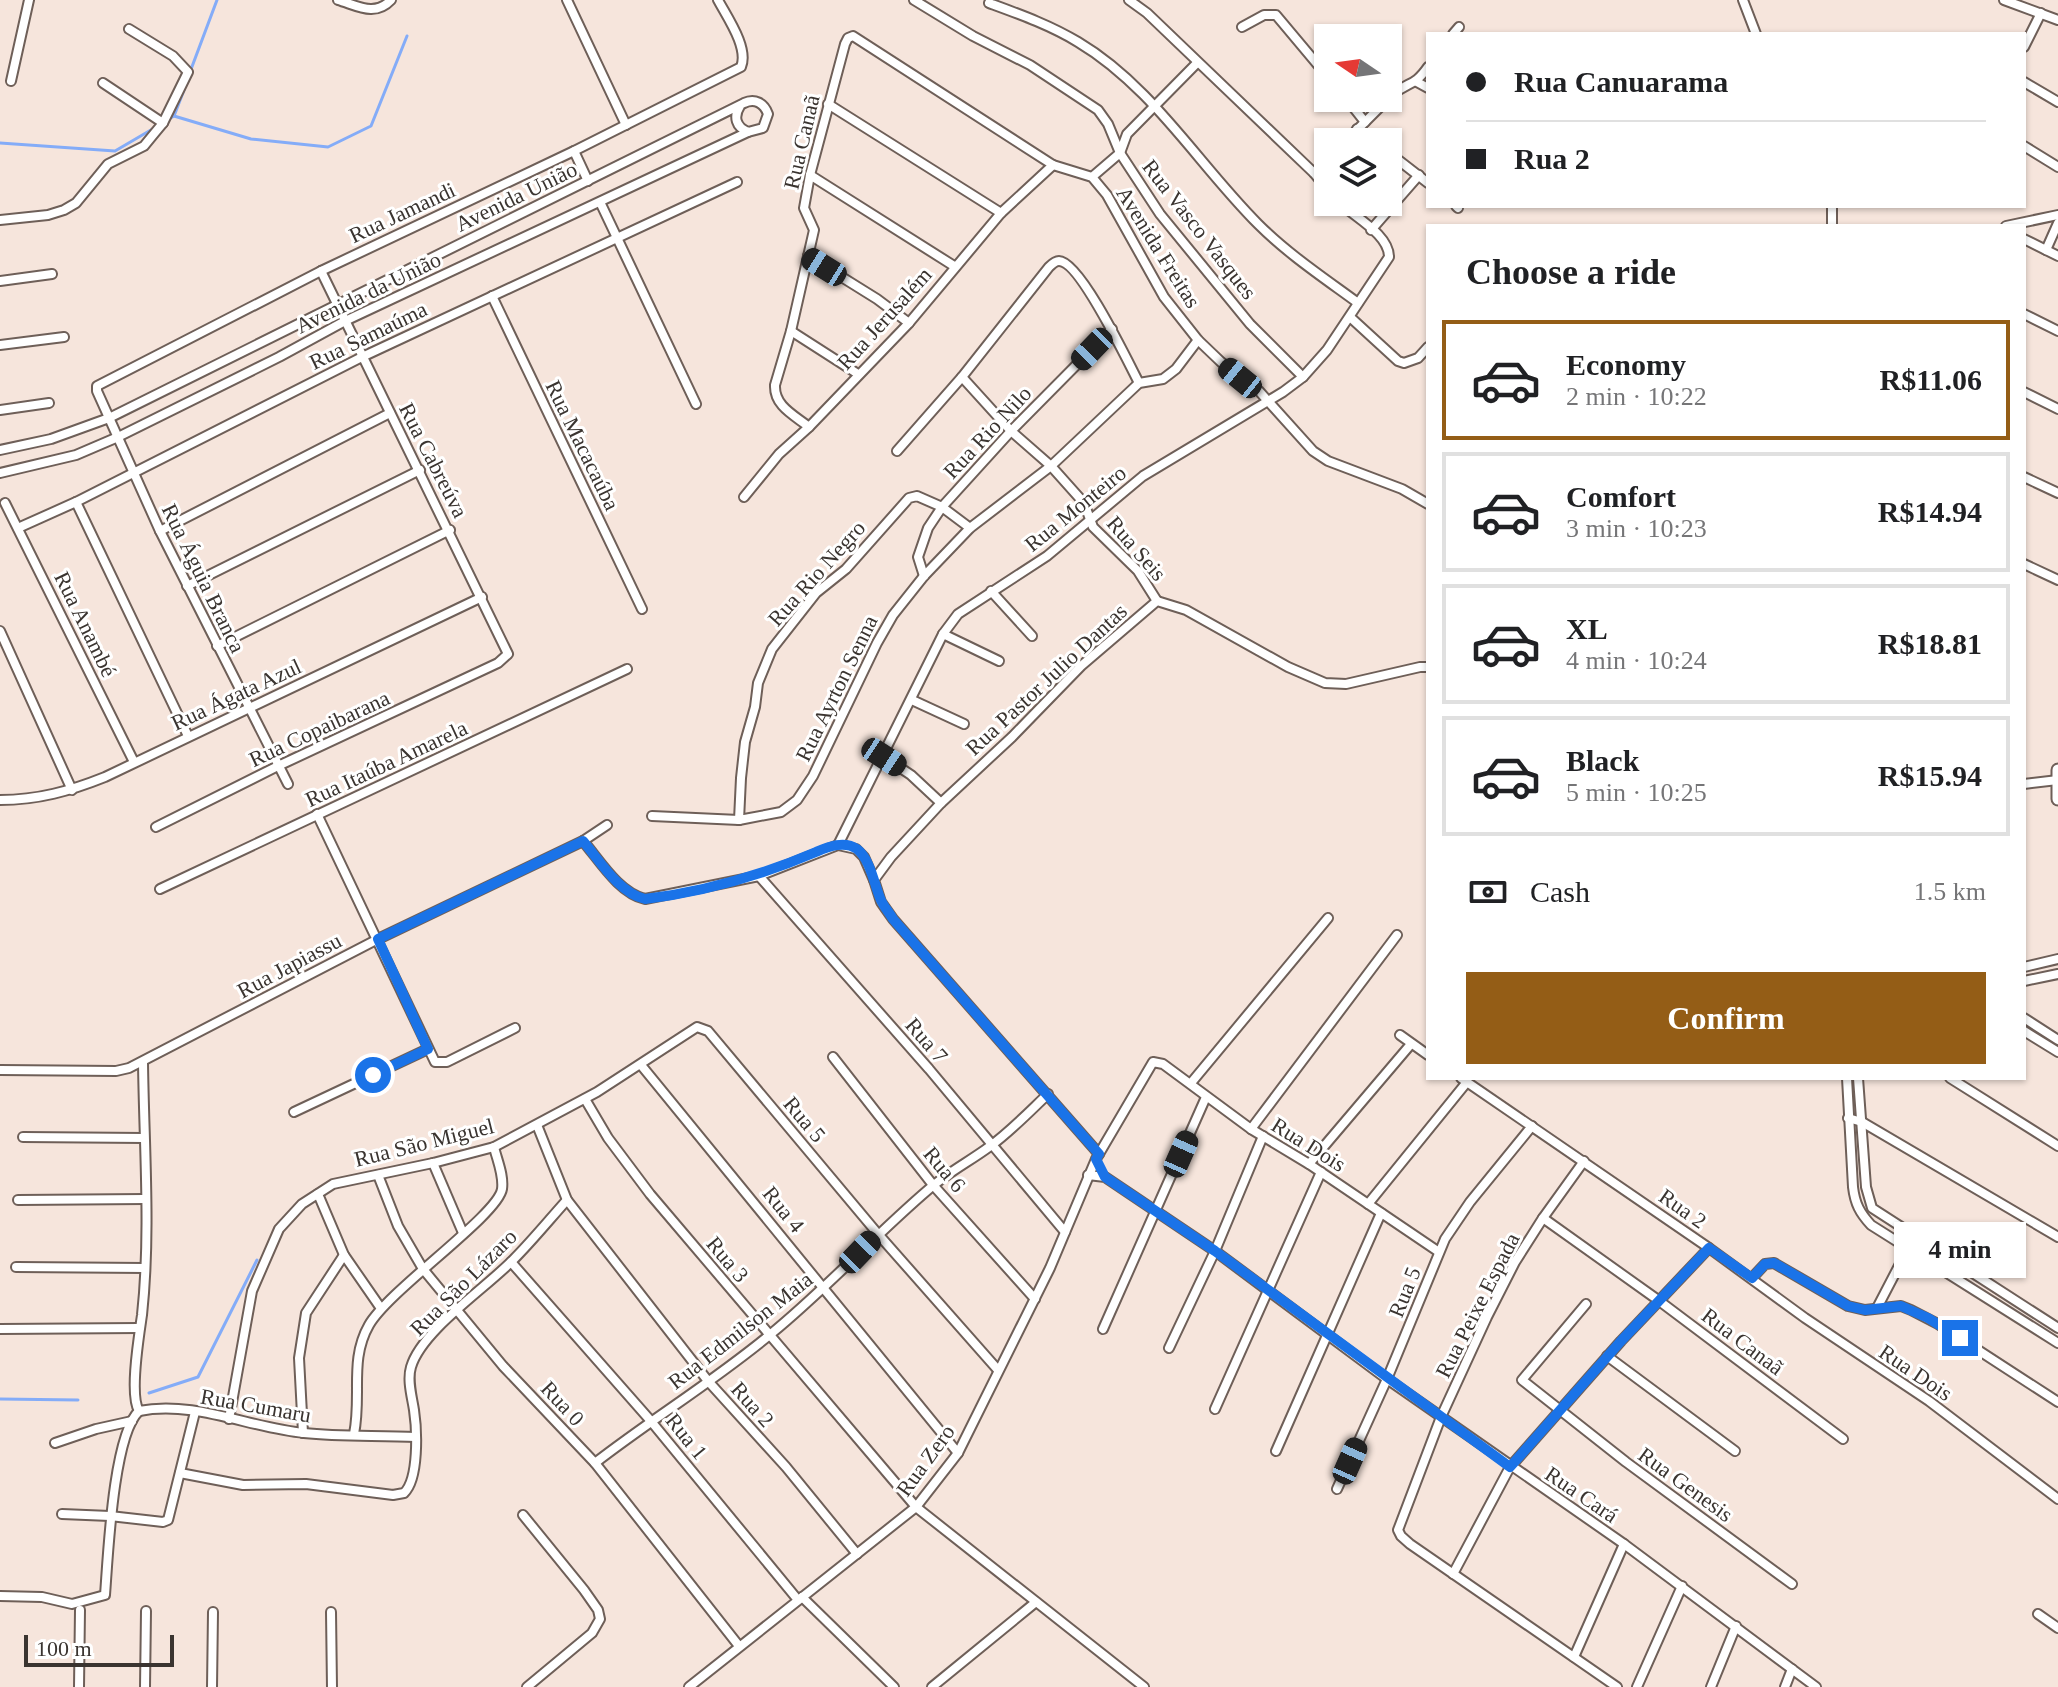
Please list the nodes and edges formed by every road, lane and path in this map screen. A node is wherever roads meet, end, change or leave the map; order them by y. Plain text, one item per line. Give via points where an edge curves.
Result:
1 (29, 0) edge
2 (338, 0) edge
3 (391, 0) edge
4 (567, 0) edge
5 (718, 0) edge
6 (914, 0) edge
7 (1129, 0) edge
8 (1743, 0) edge
9 (2004, 0) edge
10 (989, 3) dead end
11 (2041, 13) junction
12 (2058, 20) edge
13 (1242, 27) dead end
14 (129, 29) dead end
15 (1755, 32) edge
16 (848, 38) joint
17 (2026, 43) edge
18 (1314, 60) edge
19 (1197, 63) junction
20 (1426, 70) edge
21 (11, 81) dead end
22 (1417, 82) junction
23 (103, 83) dead end
24 (2026, 83) edge
25 (1426, 87) edge
26 (2058, 102) edge
27 (828, 104) junction
28 (740, 106) junction
29 (1154, 106) junction
30 (1357, 112) edge
31 (1365, 122) junction
32 (163, 123) junction
33 (626, 125) junction
34 (1358, 128) edge
35 (748, 132) junction
36 (2026, 147) edge
37 (574, 151) junction
38 (1120, 153) junction
39 (1402, 162) edge
40 (1053, 165) junction
41 (2058, 167) edge
42 (1314, 173) edge
43 (810, 175) junction
44 (1419, 175) junction
45 (1092, 177) junction
46 (588, 181) junction
47 (1426, 181) edge
48 (737, 182) dead end
49 (600, 202) junction
50 (1001, 213) junction
51 (2058, 215) edge
52 (1355, 216) edge
53 (0, 220) edge
54 (2058, 223) edge
55 (2015, 224) edge
56 (1371, 230) junction
57 (618, 239) junction
58 (2026, 240) edge
59 (2046, 250) junction
60 (808, 256) junction
61 (2058, 256) edge
62 (954, 266) junction
63 (321, 271) junction
64 (52, 274) dead end
65 (0, 281) edge
66 (492, 296) junction
67 (1358, 303) junction
68 (337, 304) junction
69 (2026, 315) edge
70 (1350, 317) junction
71 (345, 321) junction
72 (909, 323) junction
73 (1112, 329) junction
74 (791, 331) junction
75 (2058, 331) edge
76 (64, 337) dead end
77 (1198, 340) junction
78 (0, 345) edge
79 (1426, 349) edge
80 (362, 357) junction
81 (858, 374) junction
82 (962, 377) junction
83 (1303, 377) junction
84 (1139, 383) junction
85 (98, 385) joint
86 (2026, 393) edge
87 (1269, 400) junction
88 (49, 403) dead end
89 (696, 404) dead end
90 (2058, 409) edge
91 (0, 410) edge
92 (390, 413) junction
93 (109, 418) junction
94 (809, 427) junction
95 (1011, 431) junction
96 (118, 437) junction
97 (0, 450) edge
98 (897, 451) dead end
99 (1051, 466) junction
100 (420, 470) junction
101 (0, 473) edge
102 (134, 473) junction
103 (2026, 478) edge
104 (2058, 493) edge
105 (744, 497) dead end
106 (76, 502) junction
107 (5, 503) dead end
108 (1426, 503) edge
109 (942, 507) junction
110 (1089, 519) junction
111 (18, 528) junction
112 (970, 528) junction
113 (450, 530) junction
114 (160, 531) junction
115 (2026, 565) edge
116 (924, 576) junction
117 (2058, 580) edge
118 (187, 586) junction
119 (991, 591) junction
120 (482, 597) junction
121 (1157, 601) junction
122 (642, 609) dead end
123 (0, 631) edge
124 (943, 634) junction
125 (1032, 636) dead end
126 (217, 646) junction
127 (999, 661) dead end
128 (498, 663) joint
129 (1426, 667) edge
130 (627, 669) dead end
131 (912, 700) junction
132 (248, 709) junction
133 (964, 724) dead end
134 (188, 736) junction
135 (884, 757) junction
136 (134, 762) junction
137 (278, 766) junction
138 (2057, 777) edge
139 (288, 784) dead end
140 (2026, 784) edge
141 (72, 790) junction
142 (2058, 799) edge
143 (0, 800) edge
144 (941, 803) junction
145 (317, 814) junction
146 (652, 816) dead end
147 (739, 820) junction
148 (607, 825) dead end
149 (156, 827) dead end
150 (583, 841) junction
151 (838, 845) junction
152 (759, 876) junction
153 (874, 880) junction
154 (160, 889) dead end
155 (1328, 918) dead end
156 (1397, 935) dead end
157 (378, 939) junction
158 (2058, 959) edge
159 (2026, 967) edge
160 (2058, 974) edge
161 (2026, 981) edge
162 (2026, 1019) edge
163 (515, 1028) dead end
164 (2026, 1032) edge
165 (1400, 1035) dead end
166 (2058, 1040) edge
167 (1411, 1044) junction
168 (428, 1049) junction
169 (2058, 1052) edge
170 (1426, 1054) edge
171 (833, 1057) dead end
172 (143, 1062) junction
173 (1163, 1064) joint
174 (641, 1065) junction
175 (0, 1070) edge
176 (742, 1073) joint
177 (1464, 1080) edge
178 (1847, 1080) edge
179 (1858, 1080) edge
180 (1953, 1080) edge
181 (1191, 1083) junction
182 (1048, 1094) junction
183 (1206, 1097) junction
184 (585, 1099) junction
185 (294, 1112) dead end
186 (1848, 1118) junction
187 (1862, 1122) junction
188 (537, 1125) junction
189 (1532, 1126) junction
190 (1251, 1129) junction
191 (1263, 1136) junction
192 (23, 1137) dead end
193 (144, 1138) junction
194 (992, 1145) junction
195 (2058, 1146) edge
196 (494, 1147) junction
197 (1098, 1157) junction
198 (1584, 1161) junction
199 (433, 1163) junction
200 (1309, 1164) junction
201 (1321, 1172) junction
202 (378, 1175) junction
203 (1088, 1175) junction
204 (1105, 1177) junction
205 (933, 1185) junction
206 (318, 1194) junction
207 (145, 1199) junction
208 (18, 1200) dead end
209 (567, 1200) junction
210 (1368, 1204) junction
211 (1156, 1210) junction
212 (1381, 1213) junction
213 (1543, 1218) junction
214 (1065, 1232) junction
215 (463, 1233) junction
216 (878, 1234) junction
217 (2058, 1237) edge
218 (1709, 1248) junction
219 (1215, 1251) junction
220 (1439, 1252) junction
221 (344, 1255) junction
222 (1902, 1260) dead end
223 (511, 1262) junction
224 (16, 1267) dead end
225 (145, 1268) junction
226 (423, 1269) junction
227 (1752, 1278) junction
228 (826, 1288) junction
229 (1269, 1290) junction
230 (1035, 1299) junction
231 (1658, 1300) junction
232 (1586, 1304) dead end
233 (380, 1307) junction
234 (1877, 1308) junction
235 (456, 1310) junction
236 (139, 1328) junction
237 (2058, 1328) edge
238 (0, 1329) edge
239 (1103, 1329) dead end
240 (1326, 1333) junction
241 (769, 1336) junction
242 (2058, 1343) edge
243 (1169, 1348) dead end
244 (1607, 1356) junction
245 (998, 1370) junction
246 (1387, 1379) junction
247 (708, 1381) junction
248 (2058, 1402) edge
249 (1215, 1409) dead end
250 (139, 1411) junction
251 (1561, 1411) junction
252 (195, 1412) junction
253 (1441, 1417) junction
254 (229, 1419) junction
255 (650, 1420) junction
256 (132, 1421) junction
257 (303, 1433) junction
258 (354, 1434) junction
259 (416, 1437) junction
260 (1843, 1439) dead end
261 (55, 1443) dead end
262 (1276, 1451) dead end
263 (1735, 1451) dead end
264 (958, 1453) junction
265 (595, 1463) junction
266 (1510, 1467) junction
267 (180, 1473) junction
268 (1337, 1489) dead end
269 (2058, 1499) edge
270 (916, 1507) junction
271 (62, 1514) dead end
272 (523, 1515) dead end
273 (110, 1516) junction
274 (1624, 1544) junction
275 (857, 1554) junction
276 (1453, 1574) junction
277 (1792, 1584) dead end
278 (1682, 1586) junction
279 (0, 1596) edge
280 (800, 1598) junction
281 (1036, 1602) junction
282 (80, 1610) dead end
283 (146, 1611) dead end
284 (213, 1612) dead end
285 (331, 1612) dead end
286 (2038, 1614) dead end
287 (1736, 1626) junction
288 (2058, 1628) edge
289 (739, 1646) junction
290 (1574, 1657) junction
291 (1792, 1669) junction
292 (79, 1687) edge
293 (145, 1687) edge
294 (212, 1687) edge
295 (332, 1687) edge
296 (527, 1687) edge
297 (689, 1687) edge
298 (894, 1687) edge
299 (932, 1687) edge
300 (1144, 1687) edge
301 (1617, 1687) edge
302 (1637, 1687) edge
303 (1711, 1687) edge
304 (1785, 1687) edge
305 (1816, 1687) edge

1 - 21 street
2 - 3 street via 376,11
4 - 33 street
5 - 33 street, Rua Jamandi via 744,58 741,67
6 - 38 street, Rua Vasco Vasques via 1080,96 1103,117
7 - 19 street
8 - 15 street
9 - 11 street
10 - 29 street via 1078,42
11 - 12 street
11 - 17 street
13 - 18 street via 1276,15
14 - 32 street via 173,56 188,72
16 - 27 street, Rua Canaã
16 - 40 street, Avenida Freitas via 858,38
19 - 29 street
19 - 42 street
20 - 22 street
22 - 25 street
22 - 31 street via 1401,88
23 - 32 street
24 - 26 street
27 - 43 street, Rua Canaã
27 - 50 street
28 - 35 street via 736,122
28 - 35 street via 754,101 768,114 763,128
28 - 46 street, Avenida União
29 - 38 street via 1127,134
29 - 67 street via 1256,222
30 - 31 street
31 - 34 street
32 - 53 street via 144,146 108,164 76,203 64,210
33 - 37 street, Rua Jamandi
35 - 49 street, Avenida da União
36 - 41 street
37 - 46 street
37 - 63 street, Rua Jamandi
38 - 45 street
38 - 83 street, Rua Vasco Vasques via 1160,214 1250,324
39 - 44 street
40 - 45 street, Avenida Freitas
40 - 50 street, Rua Jerusalém
43 - 60 street, Rua Canaã via 804,208 814,230
43 - 62 street
44 - 47 street
44 - 56 street
45 - 77 street, Avenida Freitas via 1150,276
46 - 68 street, Avenida União
48 - 57 street, Rua Samaúma
49 - 57 street
49 - 71 street, Avenida da União
50 - 62 street, Rua Jerusalém
51 - 55 street
52 - 56 street
54 - 59 street
56 - 67 street, Rua Monteiro via 1389,248 1387,262
57 - 66 street, Rua Samaúma
57 - 89 street
58 - 59 street
59 - 61 street
60 - 72 street
60 - 74 street, Rua Canaã
62 - 72 street, Rua Jerusalém
63 - 68 street, Rua Cabreúva
63 - 85 street, Rua Jamandi
64 - 65 street
66 - 80 street, Rua Samaúma
66 - 122 street, Rua Macacaúba
67 - 70 street, Rua Monteiro
68 - 71 street, Rua Cabreúva
68 - 93 street, Avenida União
69 - 75 street
70 - 79 street via 1398,361 1418,358
70 - 83 street, Rua Monteiro
71 - 80 street, Rua Cabreúva
71 - 96 street, Avenida da União
72 - 81 street, Rua Jerusalém
73 - 82 street via 1069,265 1056,261
73 - 84 street
73 - 95 street, Rua Rio Nilo
74 - 81 street
74 - 94 street, Rua Canaã via 775,395
76 - 78 street
77 - 84 street, Rua Ayrton Senna via 1163,379
77 - 87 street, Avenida Freitas
80 - 92 street, Rua Cabreúva
80 - 102 street, Rua Samaúma
81 - 94 street, Rua Jerusalém
82 - 95 street, Rua Seis
82 - 98 street
83 - 87 street, Rua Monteiro
84 - 99 street, Rua Ayrton Senna
85 - 93 street, Rua Águia Branca
86 - 90 street
87 - 108 street, Avenida Freitas via 1328,461
87 - 110 street, Rua Monteiro via 1156,467
88 - 91 street
92 - 100 street, Rua Cabreúva
92 - 114 street
93 - 96 street, Rua Águia Branca
93 - 97 street, Avenida União
94 - 105 street, Rua Jerusalém
95 - 99 street, Rua Seis
95 - 109 street, Rua Rio Nilo
96 - 101 street, Avenida da União via 76,455
96 - 102 street, Rua Águia Branca
99 - 110 street, Rua Seis via 1084,503
99 - 112 street, Rua Ayrton Senna
100 - 113 street, Rua Cabreúva
100 - 118 street
102 - 106 street, Rua Samaúma
102 - 114 street, Rua Águia Branca
103 - 104 street
106 - 111 street, Rua Samaúma
106 - 134 street
107 - 111 street, Rua Anambé
109 - 112 street
109 - 116 street, Rua Rio Nilo via 918,557
109 - 147 street, Rua Rio Negro via 917,496 909,498 846,569 816,593 772,649 745,742
110 - 119 street, Rua Monteiro via 1047,556
110 - 121 street, Rua Seis via 1138,571
111 - 136 street, Rua Anambé
112 - 116 street, Rua Ayrton Senna
113 - 120 street, Rua Cabreúva
113 - 126 street
114 - 118 street, Rua Águia Branca
115 - 117 street
116 - 147 street, Rua Ayrton Senna via 882,633 797,800 781,812
118 - 126 street, Rua Águia Branca
119 - 124 street, Rua Monteiro via 958,614
119 - 125 street
120 - 128 street, Rua Cabreúva via 508,651
120 - 132 street, Rua Ágata Azul
121 - 129 street, Rua Pastor Julio Dantas via 1186,610 1325,683 1346,684
121 - 144 street, Rua Pastor Julio Dantas via 1081,666
123 - 141 street
124 - 127 street
124 - 131 street, Rua Monteiro
126 - 132 street, Rua Águia Branca
128 - 137 street, Rua Copaibarana
130 - 145 street, Rua Itaúba Amarela
131 - 133 street
131 - 135 street, Rua Monteiro
132 - 134 street, Rua Ágata Azul
132 - 137 street, Rua Águia Branca
134 - 136 street, Rua Ágata Azul
135 - 144 street
135 - 151 street, Rua Monteiro
136 - 141 street, Rua Ágata Azul
137 - 139 street, Rua Águia Branca
137 - 149 street, Rua Copaibarana
138 - 140 street
138 - 142 street
141 - 143 street, Rua Ágata Azul
144 - 153 street, Rua Pastor Julio Dantas
145 - 154 street, Rua Itaúba Amarela
145 - 157 street
146 - 147 street, Rua Ayrton Senna
148 - 150 street, Rua Japiassu
150 - 152 street via 618,882 645,899
150 - 157 street, Rua Japiassu
151 - 152 street
151 - 153 street via 856,849
152 - 194 street, Rua 7
153 - 182 street via 893,919
155 - 181 street
156 - 190 street
157 - 168 street
157 - 172 street, Rua Japiassu
158 - 159 street
160 - 161 street
162 - 166 street
163 - 168 street via 447,1062 435,1062
164 - 169 street
165 - 167 street
167 - 170 street
167 - 200 street
168 - 185 street
171 - 205 street, Rua 6
172 - 175 street, Rua Japiassu via 116,1071
172 - 193 street
173 - 181 street, Rua Dois
173 - 197 street, Rua Zero via 1151,1064
174 - 176 street, Rua São Miguel via 697,1027 708,1031
174 - 184 street, Rua São Miguel
174 - 228 street, Rua 4
176 - 216 street, Rua 5
177 - 189 street, Rua 2
177 - 210 street
178 - 186 street
179 - 187 street
180 - 195 street
181 - 183 street, Rua Dois
182 - 194 street, Rua Edmilson Maia
182 - 197 street
183 - 190 street, Rua Dois
183 - 211 street
184 - 188 street, Rua São Miguel
184 - 241 street, Rua 3 via 650,1194
186 - 187 street
186 - 242 street via 1855,1202 1871,1225
187 - 217 street
187 - 237 street via 1872,1208
188 - 196 street, Rua São Miguel
188 - 209 street
189 - 198 street, Rua 2
189 - 220 street, Rua 5 via 1470,1202
190 - 191 street, Rua Dois
191 - 200 street, Rua Dois
191 - 219 street
192 - 193 street
193 - 207 street
194 - 205 street, Rua Edmilson Maia
194 - 214 street, Rua 7
196 - 199 street, Rua São Miguel
196 - 215 street via 502,1176 500,1196
197 - 203 street, Rua Zero
197 - 204 street
198 - 213 street, Rua Peixe Espada
198 - 218 street, Rua 2
199 - 202 street, Rua São Miguel
199 - 215 street
200 - 201 street, Rua Dois
201 - 210 street, Rua Dois
201 - 229 street
202 - 206 street, Rua São Miguel via 333,1184
202 - 226 street, Rua 0
203 - 204 street, Rua Cará
203 - 214 street, Rua Zero
204 - 211 street, Rua Cará
205 - 216 street, Rua Edmilson Maia
205 - 230 street, Rua 6
206 - 221 street
206 - 254 street, Rua São Miguel via 279,1229 252,1291
207 - 208 street
207 - 225 street
209 - 223 street, Rua São Lázaro
209 - 247 street, Rua 2
210 - 212 street, Rua Dois
211 - 219 street, Rua Cará
211 - 239 street
212 - 220 street, Rua Dois
212 - 240 street
213 - 231 street, Rua Canaã
213 - 253 street, Rua Peixe Espada via 1494,1303
214 - 230 street, Rua Zero
215 - 226 street
216 - 228 street, Rua Edmilson Maia
216 - 245 street, Rua 5
218 - 227 street, Rua 2
218 - 231 street
219 - 229 street, Rua Cará
219 - 243 street
220 - 246 street, Rua 5
221 - 233 street
221 - 257 street via 306,1313 299,1358
222 - 234 street
223 - 235 street, Rua São Lázaro
223 - 255 street, Rua 1
224 - 225 street
225 - 236 street
226 - 233 street
226 - 235 street, Rua 0
227 - 234 street via 1765,1264 1774,1263 1848,1306
227 - 269 street, Rua Dois
228 - 241 street, Rua Edmilson Maia
228 - 264 street, Rua 4
229 - 240 street, Rua Cará
229 - 249 street
230 - 245 street, Rua Zero
231 - 244 street
231 - 260 street, Rua Canaã
232 - 251 street, Rua Genesis via 1522,1380
233 - 258 street via 357,1355
234 - 248 street via 1901,1306 1928,1318
235 - 259 street, Rua São Lázaro via 411,1367
235 - 265 street, Rua 0
236 - 238 street
236 - 250 street via 133,1397
240 - 246 street, Rua Cará
240 - 262 street
241 - 247 street, Rua Edmilson Maia
241 - 270 street, Rua 3
244 - 251 street
244 - 263 street
245 - 264 street, Rua Zero
246 - 253 street, Rua Cará
246 - 268 street, Rua 5
247 - 255 street, Rua Edmilson Maia
247 - 275 street, Rua 2
250 - 252 street, Rua Cumaru
250 - 256 street
251 - 266 street
251 - 277 street, Rua Genesis
252 - 254 street, Rua Cumaru
252 - 267 street
253 - 266 street, Rua Cará
253 - 276 street, Rua Peixe Espada via 1398,1530
254 - 257 street, Rua Cumaru
255 - 265 street, Rua Edmilson Maia
255 - 280 street, Rua 1
256 - 261 street
256 - 273 street
257 - 258 street, Rua Cumaru
258 - 259 street, Rua Cumaru
259 - 267 street, Rua São Lázaro via 411,1485 393,1495 306,1484 243,1485
264 - 270 street, Rua Zero
265 - 289 street, Rua 0
266 - 274 street, Rua Cará
266 - 276 street
267 - 273 street via 168,1520
270 - 275 street, Rua Zero
270 - 281 street, Rua 3
271 - 273 street
272 - 296 street via 584,1590 600,1619 592,1633
273 - 279 street via 105,1595 72,1604
274 - 278 street, Rua Cará
274 - 290 street
275 - 280 street, Rua Zero
276 - 290 street
278 - 287 street, Rua Cará
278 - 302 street
280 - 289 street, Rua Zero
280 - 298 street, Rua 1
281 - 299 street
281 - 300 street, Rua 3
282 - 292 street
283 - 293 street
284 - 294 street
285 - 295 street
286 - 288 street
287 - 291 street, Rua Cará
287 - 303 street
289 - 297 street, Rua Zero
290 - 301 street
291 - 304 street
291 - 305 street, Rua Cará

